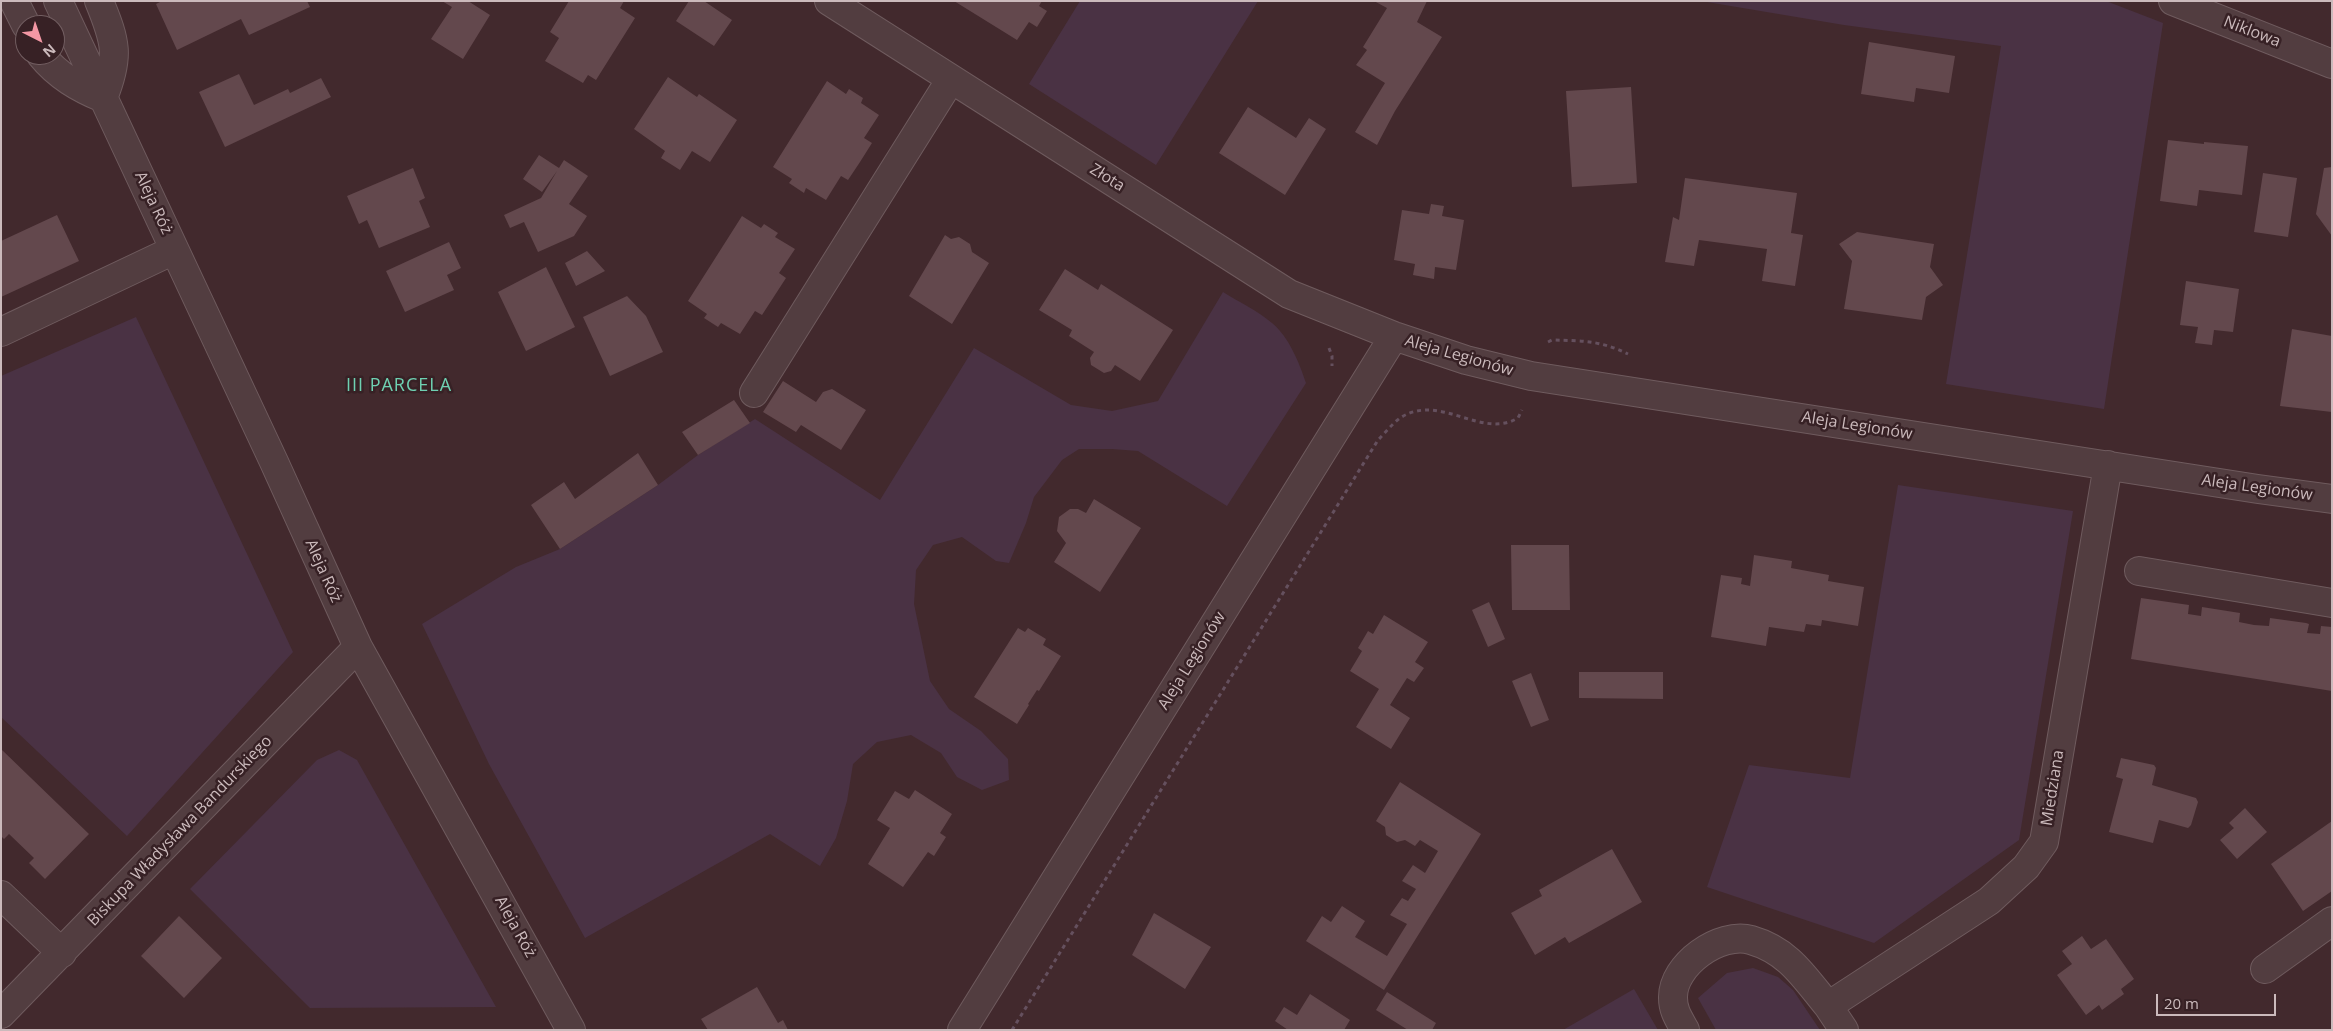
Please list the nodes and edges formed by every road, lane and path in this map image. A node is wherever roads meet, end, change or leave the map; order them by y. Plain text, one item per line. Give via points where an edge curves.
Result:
1 (14, 1) edge
2 (58, 1) edge
3 (99, 1) edge
4 (829, 1) edge
5 (2173, 1) edge
6 (21, 15) edge
7 (2332, 64) edge
8 (52, 65) edge
9 (951, 79) junction
10 (103, 98) junction
11 (174, 250) junction
12 (1, 332) edge
13 (1394, 336) junction
14 (1325, 344) dead end
15 (1332, 369) dead end
16 (754, 393) dead end
17 (1523, 407) dead end
18 (2108, 465) junction
19 (2332, 499) edge
20 (2139, 571) dead end
21 (2332, 603) edge
22 (358, 647) junction
23 (1, 895) edge
24 (2332, 921) edge
25 (62, 953) junction
26 (2265, 969) dead end
27 (1828, 1006) junction
28 (1, 1014) edge
29 (571, 1030) edge
30 (962, 1030) edge
31 (1012, 1030) edge
32 (1685, 1030) edge
33 (1844, 1030) edge

1 - 6 street
2 - 10 street, Aleja Róż
3 - 10 street via 113,36 115,53 113,73
4 - 9 street, Złota
5 - 7 street, Niklowa
8 - 10 street via 68,80
9 - 13 street, Złota via 1289,294
9 - 16 street
10 - 11 street, Aleja Róż
11 - 12 street
11 - 22 street, Aleja Róż
13 - 18 street, Aleja Legionów via 1466,360 1531,376
13 - 30 street, Aleja Legionów
14 - 15 path via 1330,349
17 - 31 path via 1518,418 1504,424 1489,424 1437,409 1416,412 1400,418 1378,440
18 - 19 street, Aleja Legionów
18 - 27 street, Miedziana via 2044,842 2026,867 1989,901
20 - 21 street
22 - 25 street, Biskupa Władysława Bandurskiego
22 - 29 street, Aleja Róż
23 - 25 street
24 - 26 street
25 - 28 street, Biskupa Władysława Bandurskiego
27 - 32 street via 1787,956 1749,939 1730,939 1688,964 1676,981 1673,996 1675,1013
27 - 33 street

